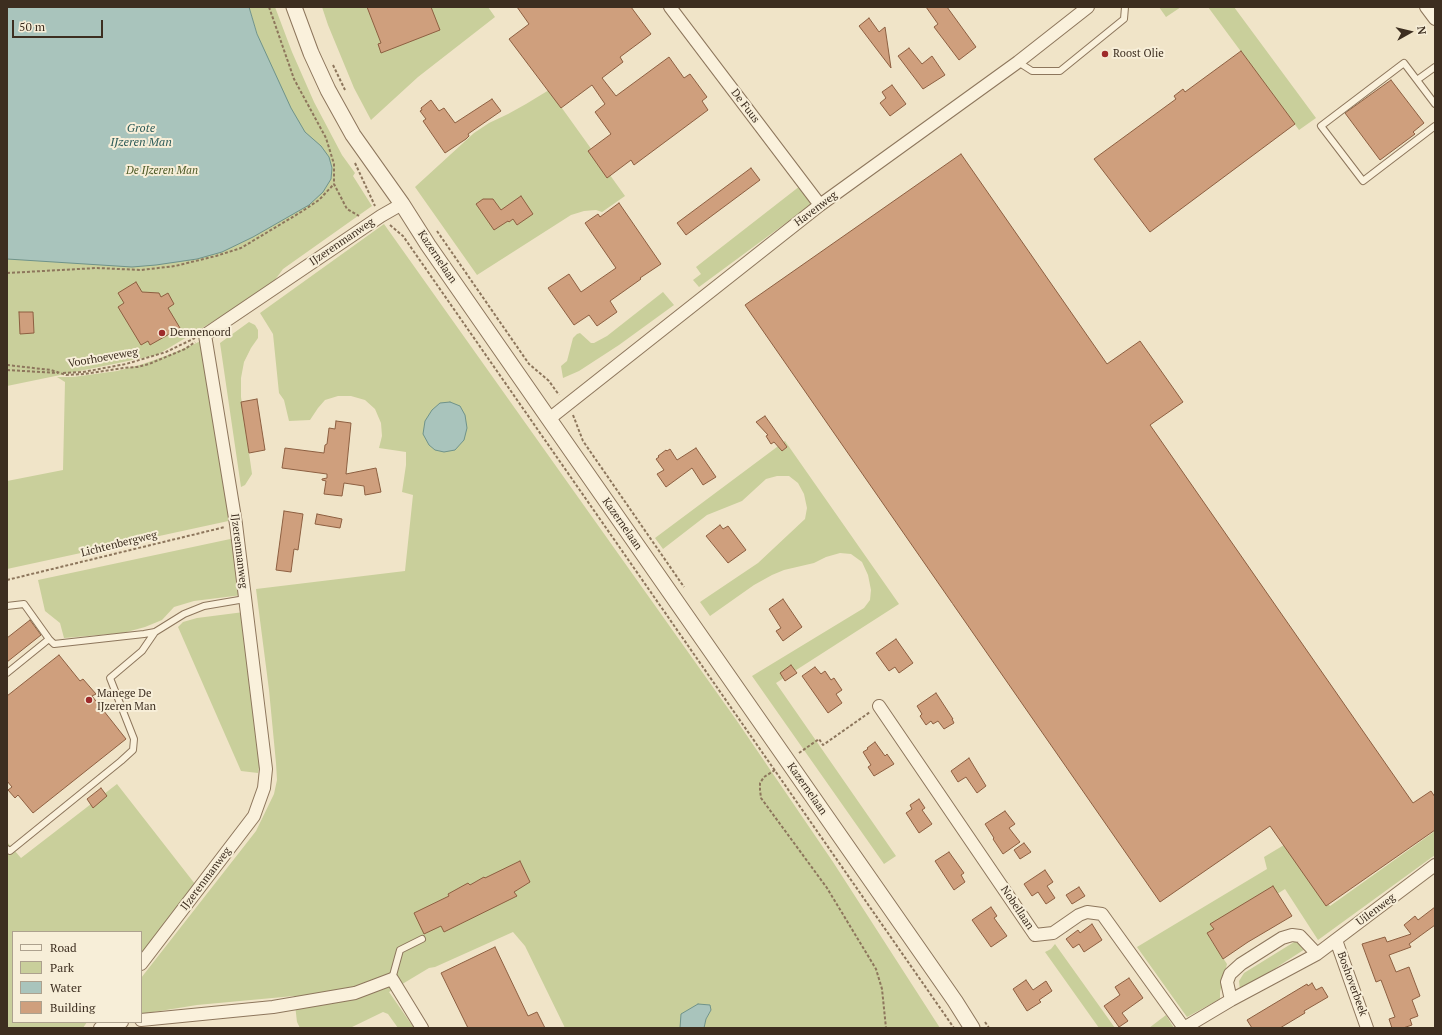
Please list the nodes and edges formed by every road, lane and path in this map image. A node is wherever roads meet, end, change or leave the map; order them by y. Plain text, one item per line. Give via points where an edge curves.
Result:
1 (269, 7) edge
2 (294, 7) edge
3 (670, 7) edge
4 (1088, 7) edge
5 (1125, 7) edge
6 (1426, 7) edge
7 (1435, 19) edge
8 (330, 59) dead end
9 (1018, 62) junction
10 (1435, 67) edge
11 (1417, 80) junction
12 (347, 94) dead end
13 (1435, 104) edge
14 (1435, 126) edge
15 (334, 184) junction
16 (402, 204) junction
17 (820, 206) junction
18 (381, 216) junction
19 (370, 224) junction
20 (434, 228) dead end
21 (7, 273) edge
22 (205, 335) junction
23 (7, 365) edge
24 (7, 370) edge
25 (62, 373) junction
26 (566, 404) junction
27 (549, 419) junction
28 (236, 524) junction
29 (7, 580) edge
30 (687, 590) dead end
31 (245, 599) junction
32 (7, 606) edge
33 (155, 632) junction
34 (49, 639) junction
35 (7, 673) edge
36 (879, 706) joint
37 (800, 753) dead end
38 (775, 770) junction
39 (7, 850) edge
40 (1435, 865) edge
41 (422, 939) dead end
42 (1336, 940) junction
43 (1317, 954) junction
44 (142, 963) edge
45 (392, 979) junction
46 (1231, 1000) junction
47 (142, 1020) edge
48 (118, 1023) edge
49 (100, 1028) edge
50 (422, 1028) edge
51 (886, 1028) edge
52 (954, 1028) edge
53 (972, 1028) edge
54 (1184, 1028) edge
55 (1367, 1028) edge

1 - 15 path via 294,80 326,138 334,164
2 - 16 street, Kazernelaan via 331,96 353,135
3 - 17 street, De Fuus
4 - 9 street, Havenweg
5 - 9 lane via 1124,19 1060,72 1032,71
6 - 7 street
8 - 12 path
9 - 17 street, Havenweg
10 - 11 lane
11 - 13 lane
11 - 14 lane via 1404,63 1321,126 1363,181
15 - 19 path via 347,209
15 - 21 path via 319,200 301,212 241,248 216,256 175,266 141,270 97,268
16 - 18 street, IJzerenmanweg
16 - 27 street, Kazernelaan
17 - 26 street, Havenweg
18 - 19 street, IJzerenmanweg
18 - 38 path, Kazernelaan via 403,236
19 - 22 street, IJzerenmanweg
20 - 26 path, Kazernelaan via 530,364 549,381
22 - 25 path, Voorhoeveweg via 166,352 126,364 84,372
22 - 25 path, Voorhoeveweg via 185,349 149,364 84,374
22 - 28 street, IJzerenmanweg
23 - 25 path, Voorhoeveweg
24 - 25 path, Voorhoeveweg
26 - 27 street, Havenweg
26 - 30 path, Kazernelaan via 583,441
27 - 53 street, Kazernelaan
28 - 29 path, Lichtenbergweg
28 - 31 street, IJzerenmanweg
31 - 33 lane via 204,606 184,614
31 - 44 street, IJzerenmanweg via 266,769 264,788 254,816
32 - 34 lane via 24,604
33 - 34 lane via 54,644
33 - 39 lane via 142,651 110,678 134,739 133,750 10,851
34 - 35 lane
36 - 37 path via 822,745 819,739
36 - 54 street, Nobellaan via 1035,935 1053,933 1087,912 1102,914
38 - 51 path via 764,777 760,784 762,798 827,888 876,969 882,989
38 - 52 path, Kazernelaan
40 - 42 street, Uilenweg
41 - 45 lane via 400,950
42 - 43 street, Uilenweg
42 - 55 street, Boshoverbeek
43 - 46 street, Uilenweg
43 - 46 street via 1300,936 1282,938 1230,974 1227,982
45 - 47 street via 355,993 273,1007
45 - 50 street
46 - 54 street, Uilenweg
48 - 49 street

